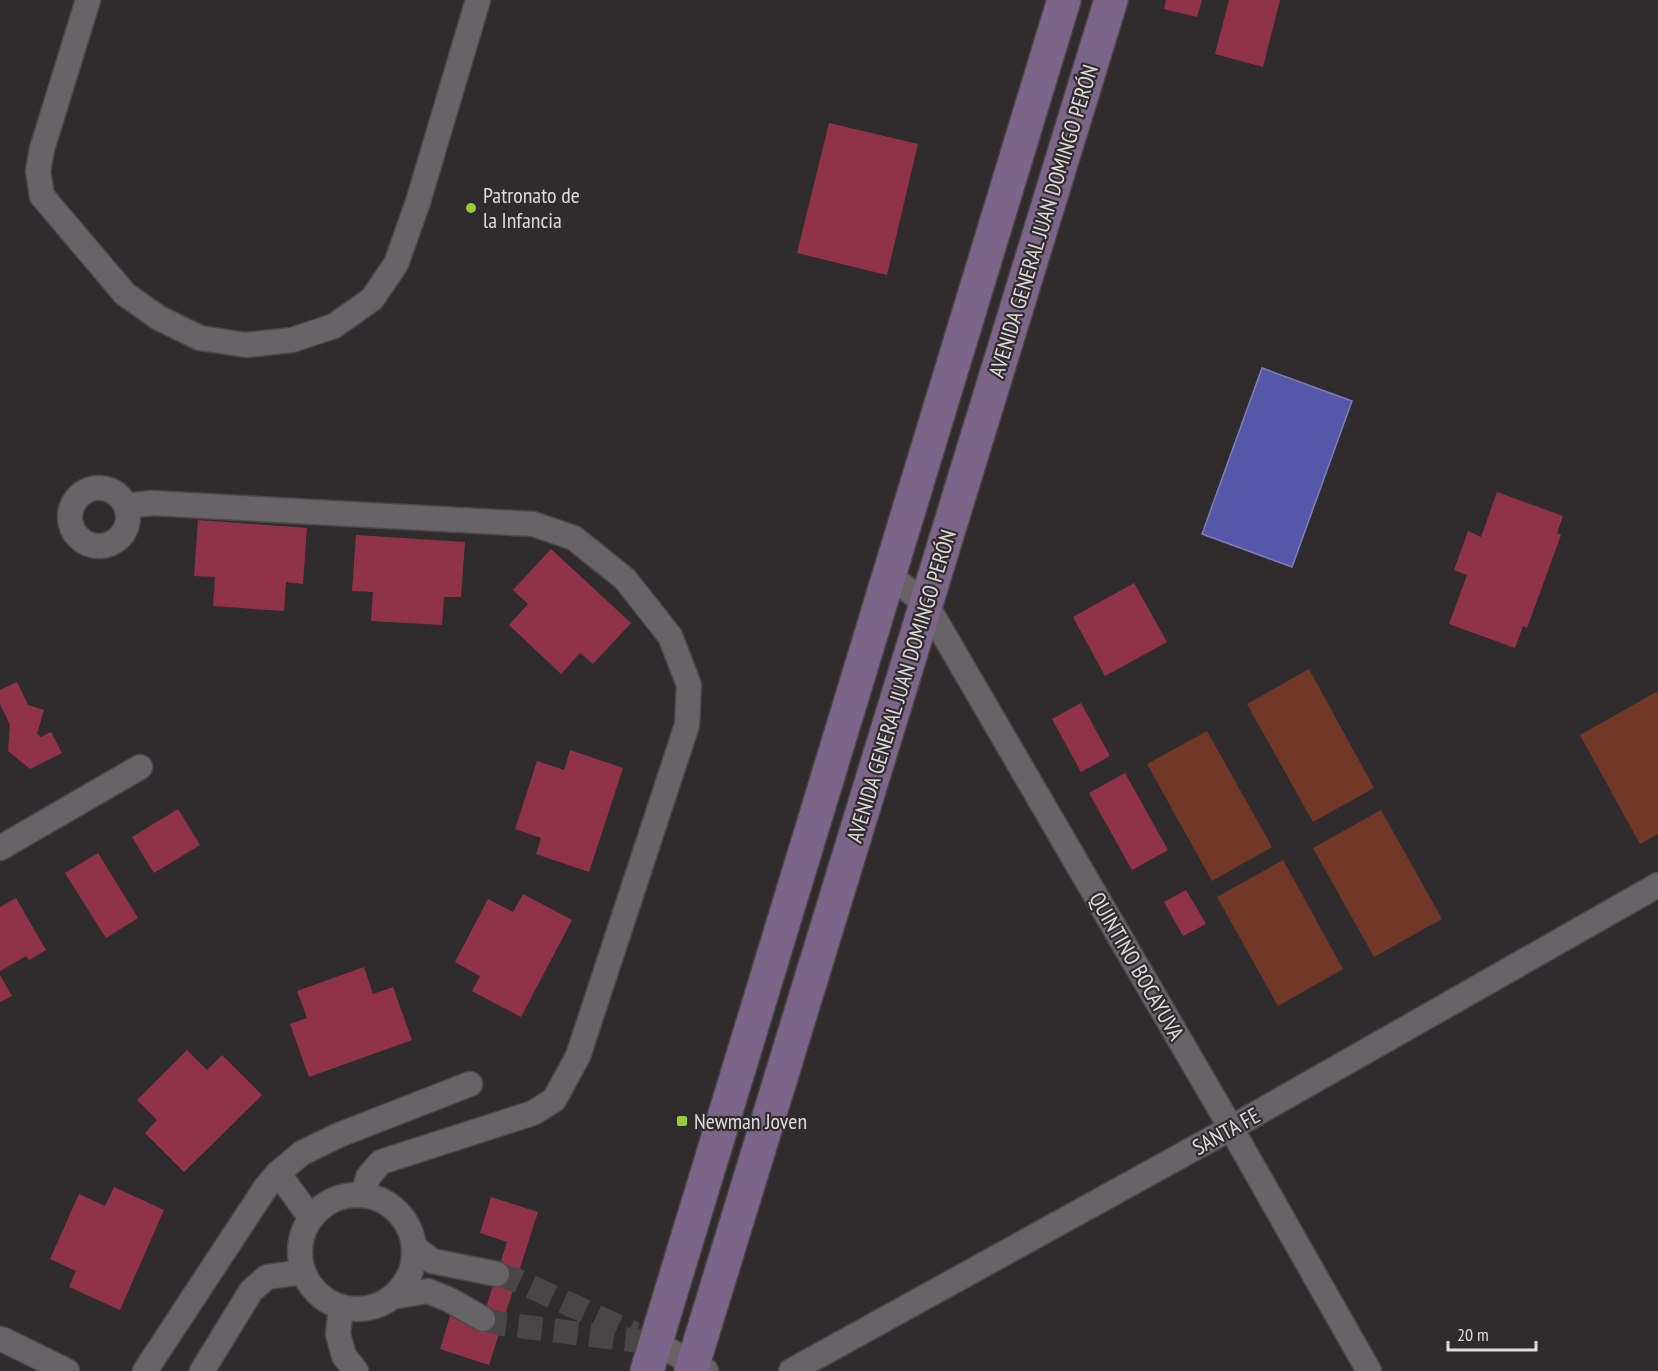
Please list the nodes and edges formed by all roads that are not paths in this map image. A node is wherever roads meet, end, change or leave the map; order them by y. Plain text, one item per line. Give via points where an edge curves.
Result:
1 (88, 0) edge
2 (478, 0) edge
3 (1064, 0) edge
4 (1111, 0) edge
5 (127, 506) dead end
6 (889, 575) junction
7 (926, 604) junction
8 (140, 767) dead end
9 (0, 848) edge
10 (1658, 885) edge
11 (470, 1084) dead end
12 (1232, 1128) junction
13 (278, 1173) junction
14 (363, 1195) junction
15 (311, 1218) junction
16 (414, 1247) junction
17 (303, 1272) junction
18 (496, 1274) tunnel mouth
19 (393, 1297) junction
20 (341, 1307) junction
21 (483, 1318) tunnel mouth
22 (0, 1339) edge
23 (652, 1357) edge
24 (696, 1369) edge
25 (67, 1371) edge
26 (145, 1371) edge
27 (202, 1371) edge
28 (356, 1371) edge
29 (791, 1371) edge
30 (1369, 1371) edge

1 - 2 street via 42,149 38,171 42,196 125,294 159,318 200,338 246,345 292,340 334,326 372,298 396,264
3 - 6 main road, AVENIDA GENERAL JUAN DOMINGO PERÓN
4 - 7 main road, AVENIDA GENERAL JUAN DOMINGO PERÓN
5 - 14 street via 151,503 533,524 574,538 625,579 670,636 689,685 684,736 578,1056 555,1100 533,1113 381,1162 368,1177
6 - 7 street, QUINTINO BOCAYUVA
6 - 23 main road, AVENIDA GENERAL JUAN DOMINGO PERÓN
7 - 12 street, QUINTINO BOCAYUVA
7 - 24 main road, AVENIDA GENERAL JUAN DOMINGO PERÓN
8 - 9 street
10 - 12 street, SANTA FE
11 - 13 street via 339,1135 302,1153
12 - 29 street, SANTA FE
12 - 30 street, QUINTINO BOCAYUVA
13 - 15 street
13 - 26 street
14 - 15 street via 343,1196 325,1204
14 - 16 street via 381,1200 397,1212 409,1228
15 - 17 street via 302,1236
16 - 18 street via 432,1261
16 - 19 street via 412,1267
17 - 20 street via 318,1294
17 - 27 street via 267,1277 251,1291
19 - 20 street via 359,1310
19 - 21 street via 428,1291
20 - 28 street via 338,1334 344,1356
22 - 25 street
23 - 24 street

